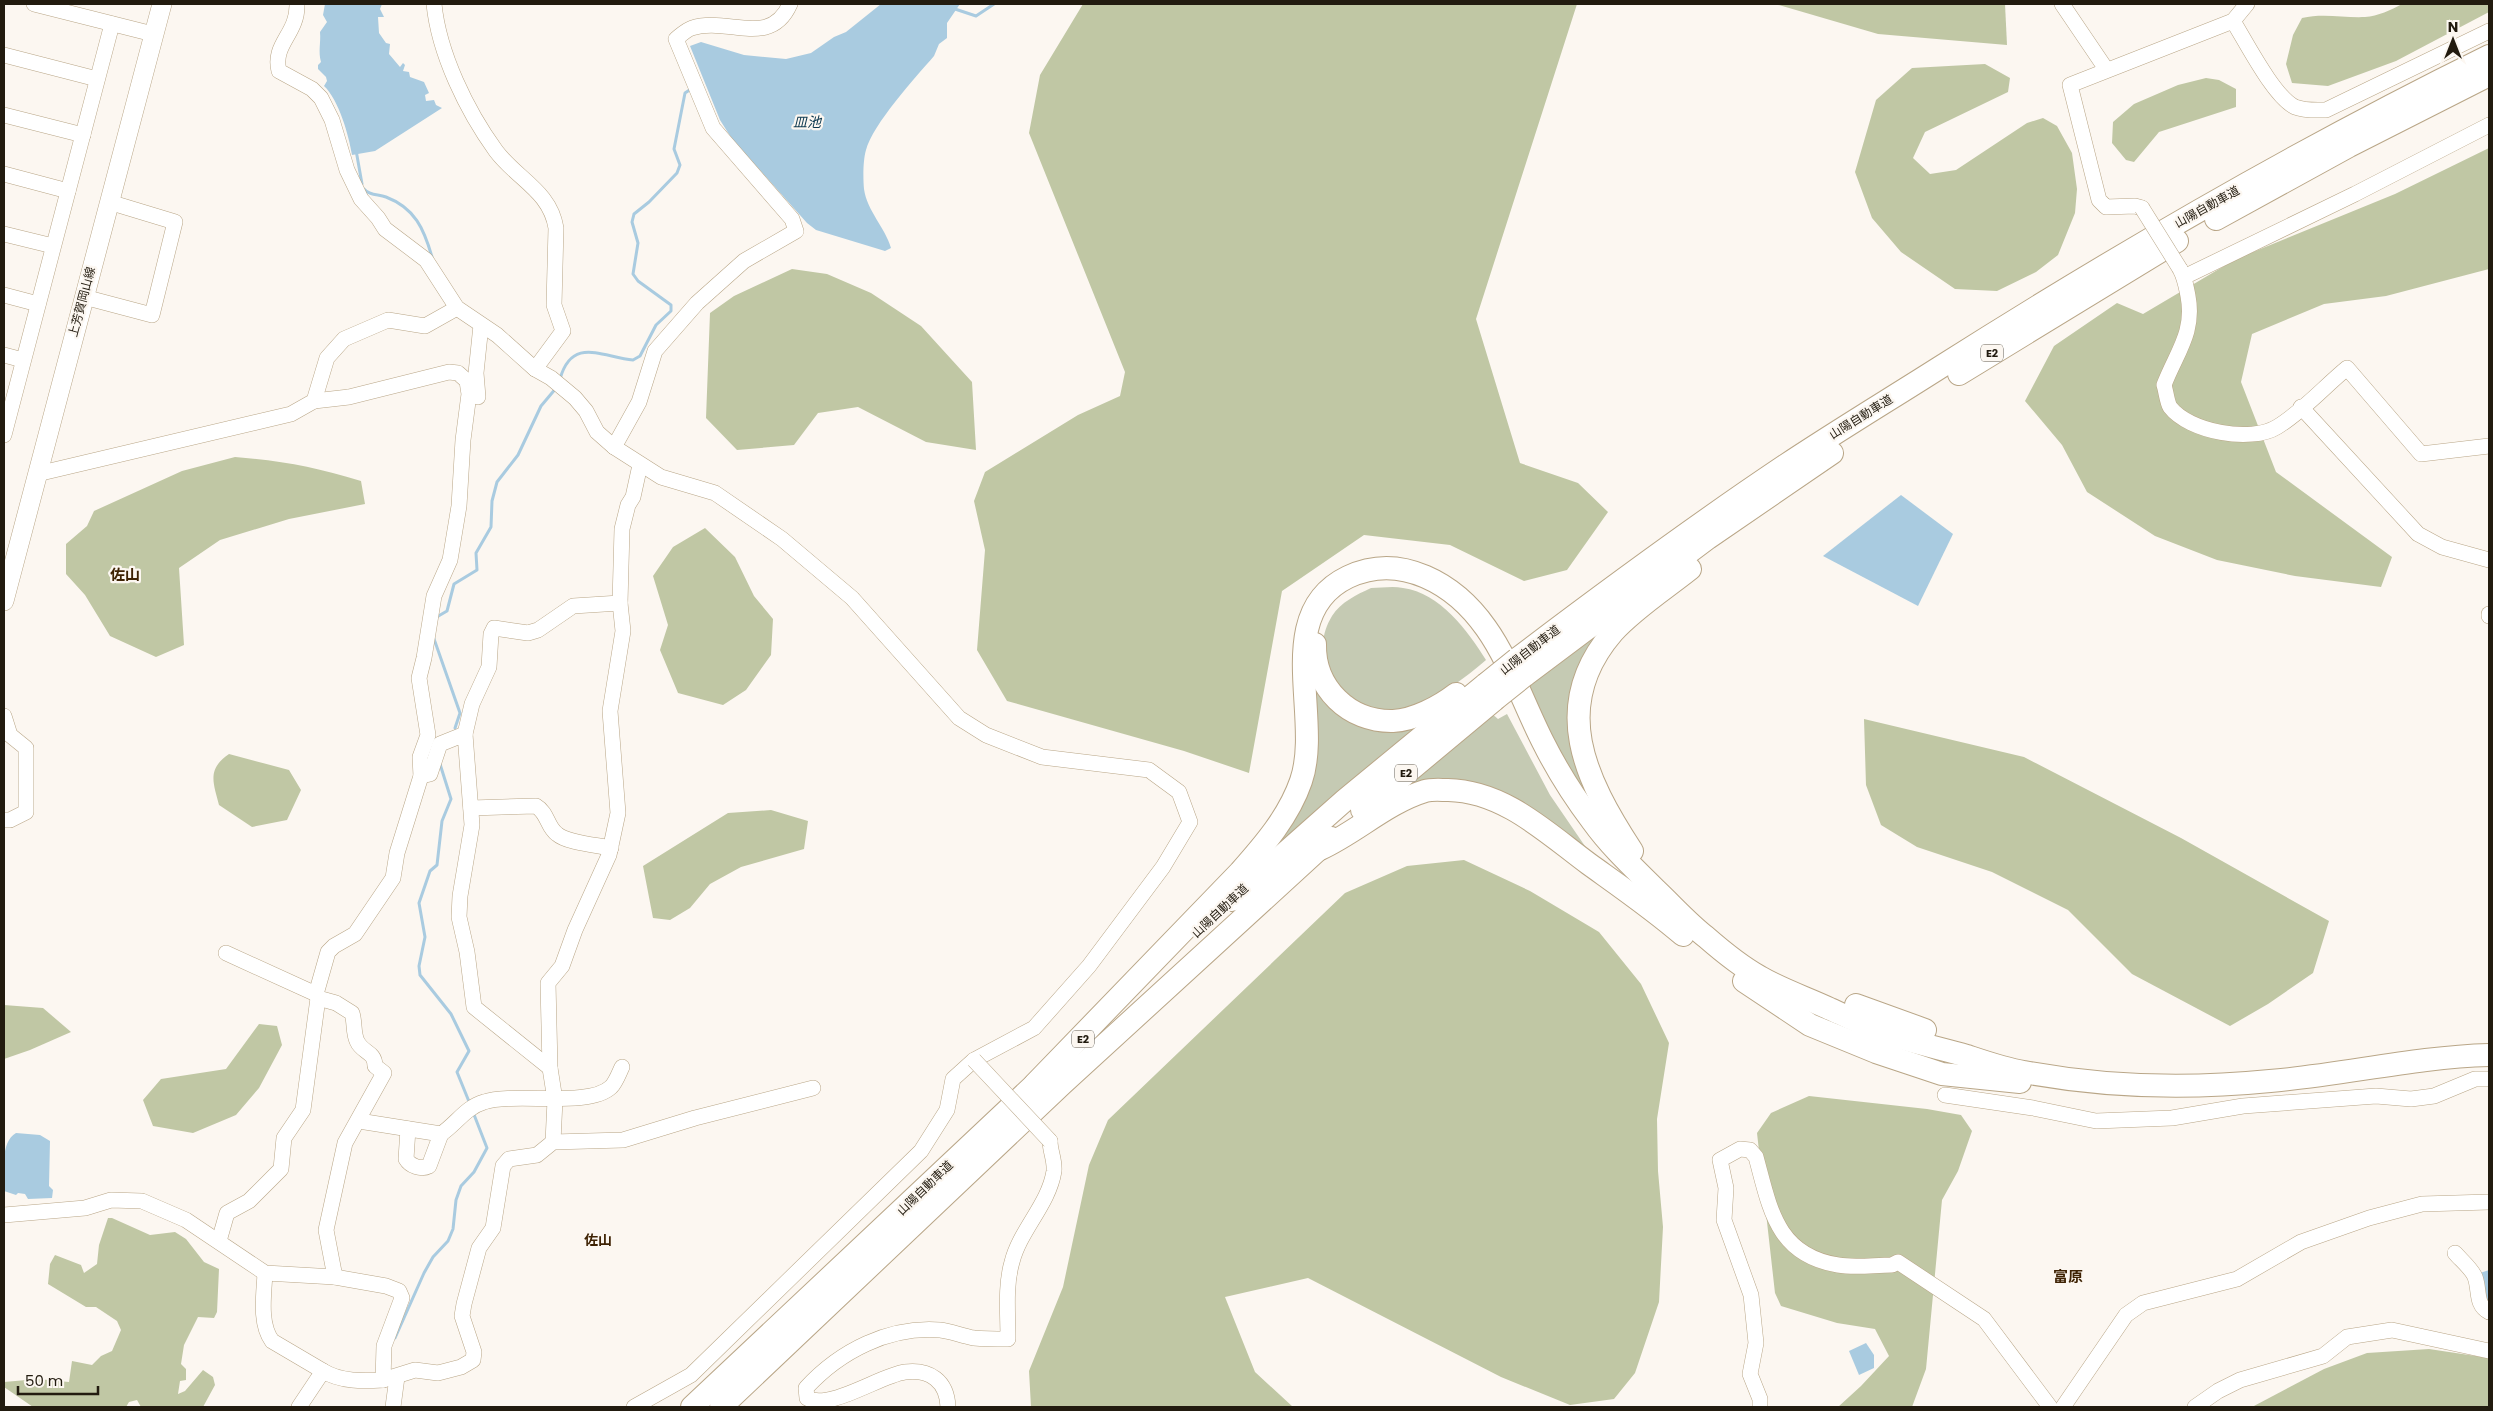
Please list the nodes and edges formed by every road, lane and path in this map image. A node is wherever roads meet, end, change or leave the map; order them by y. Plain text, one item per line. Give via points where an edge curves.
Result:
1 (34, 4) edge
2 (162, 4) edge
3 (297, 4) edge
4 (434, 4) edge
5 (790, 4) edge
6 (2247, 4) edge
7 (2068, 6) edge
8 (85, 10) edge
9 (2233, 21) junction
10 (112, 24) junction
11 (2489, 31) edge
12 (154, 34) junction
13 (4, 55) edge
14 (2489, 56) edge
15 (2106, 70) junction
16 (2489, 75) edge
17 (97, 79) junction
18 (4, 115) edge
19 (2489, 125) edge
20 (82, 135) junction
21 (4, 174) edge
22 (68, 191) junction
23 (109, 202) junction
24 (4, 234) edge
25 (53, 246) junction
26 (2182, 273) junction
27 (4, 295) edge
28 (84, 297) junction
29 (38, 304) junction
30 (457, 308) junction
31 (481, 325) junction
32 (4, 355) edge
33 (23, 360) junction
34 (538, 365) junction
35 (314, 401) junction
36 (2301, 407) junction
37 (6, 414) edge
38 (467, 425) junction
39 (4, 435) edge
40 (1854, 439) junction
41 (2489, 446) edge
42 (614, 447) junction
43 (640, 465) junction
44 (37, 474) junction
45 (2489, 560) edge
46 (7, 574) edge
47 (4, 601) edge
48 (620, 603) junction
49 (1521, 668) junction
50 (1488, 686) junction
51 (4, 716) edge
52 (465, 734) junction
53 (421, 776) junction
54 (471, 808) junction
55 (4, 820) edge
56 (611, 848) junction
57 (1320, 848) junction
58 (1663, 908) junction
59 (226, 954) dead end
60 (317, 996) junction
61 (2489, 1056) edge
62 (974, 1060) junction
63 (2489, 1065) edge
64 (622, 1067) dead end
65 (550, 1068) junction
66 (2020, 1077) junction
67 (2489, 1078) edge
68 (1035, 1084) junction
69 (812, 1088) dead end
70 (1945, 1095) dead end
71 (555, 1100) junction
72 (359, 1121) junction
73 (408, 1130) junction
74 (441, 1134) junction
75 (554, 1142) junction
76 (2489, 1202) edge
77 (4, 1215) edge
78 (219, 1241) junction
79 (2455, 1253) dead end
80 (265, 1273) junction
81 (336, 1278) junction
82 (2489, 1312) edge
83 (2489, 1352) edge
84 (323, 1371) junction
85 (390, 1378) junction
86 (299, 1407) edge
87 (393, 1407) edge
88 (634, 1407) edge
89 (692, 1407) edge
90 (721, 1407) edge
91 (948, 1407) edge
92 (1760, 1407) edge
93 (2050, 1407) edge
94 (2063, 1407) edge
95 (2195, 1407) edge

1 - 8 street
2 - 12 main road, 上芳賀岡山線
3 - 30 street via 296,20 276,61 279,71 312,89 321,98 361,199 385,229 426,260
4 - 34 street via 443,52 485,133 513,172 548,202 554,217 554,305 563,331
5 - 42 street via 786,14 772,26 761,29 705,26 691,28 676,39 713,128 792,219 796,231 744,261 697,304 655,351 639,402
6 - 9 street
7 - 15 street
8 - 10 street
9 - 11 street via 2280,95 2294,107 2308,110 2326,110
9 - 15 street
10 - 12 street
10 - 17 street
12 - 23 main road, 上芳賀岡山線
13 - 17 street
14 - 49 highway, 山陽自動車道 / E2 via 2342,132 2036,307 1785,466 1620,581
15 - 26 street, bridge via 2070,85 2099,200 2106,207 2142,208
16 - 40 highway, 山陽自動車道 / E2 via 2349,146 2194,231
17 - 20 street
18 - 20 street
19 - 26 street via 2355,194
20 - 22 street
21 - 22 street
22 - 25 street
23 - 28 main road, 上芳賀岡山線
23 - 28 street via 175,222 152,315
24 - 25 street
25 - 29 street
26 - 36 street via 2190,306 2190,323 2164,385 2170,407 2193,424 2215,432 2243,435 2276,428
27 - 29 street
28 - 44 main road, 上芳賀岡山線
29 - 33 street
30 - 31 street
30 - 35 street via 425,326 388,320 344,339 327,358
31 - 34 street
31 - 38 street via 476,373 477,410
32 - 33 street
33 - 37 street
34 - 42 street via 575,398 597,432
35 - 38 street via 349,397 449,372 458,373 467,381
35 - 44 street via 291,414
36 - 41 street via 2347,368 2420,454
36 - 45 street via 2418,534 2442,547
37 - 39 street
38 - 53 street via 450,560 434,596 419,678 428,735 420,757
40 - 49 highway, 山陽自動車道 / E2
40 - 58 highway via 1614,631 1589,666 1577,713 1578,737 1588,773
42 - 43 street
43 - 48 street via 622,529
43 - 62 street via 661,478 715,493 782,538 852,598 959,718 986,735 1042,757 1150,770 1179,792 1190,822 1163,867 1089,966 1034,1028
44 - 46 main road, 上芳賀岡山線
46 - 47 main road, 上芳賀岡山線
48 - 52 street via 573,606 538,630 528,633 494,628 489,667 472,704
48 - 56 street via 624,631 610,711 618,813
49 - 50 highway, 山陽自動車道 / E2, bridge
50 - 57 highway, 山陽自動車道 / E2 via 1391,785
50 - 58 highway via 1395,721 1361,716 1332,696 1318,671 1315,642 1322,620 1336,598 1348,589 1365,581 1396,578 1427,588 1460,612 1491,656 1529,737 1559,789 1589,832
50 - 68 highway, 山陽自動車道 / E2 via 1352,794 1284,853
51 - 55 street via 10,735 26,748 26,812
52 - 53 street via 440,744 430,774
52 - 54 street
53 - 60 street via 397,853 393,878 355,934 328,952
54 - 56 street via 536,806 545,814 555,834 565,840
54 - 65 street via 472,825 459,917 474,1007
56 - 65 street via 562,966 548,983
57 - 58 highway via 1343,838 1397,801 1428,790 1462,790 1495,800 1531,820
57 - 90 highway, 山陽自動車道 / E2 via 1062,1084
58 - 66 highway via 1705,937 1757,983 1884,1032
58 - 68 highway via 1595,825 1546,748 1486,628 1465,603 1425,575 1402,568 1364,571 1331,588 1312,615 1305,634 1307,755 1302,779 1290,808 1240,872
59 - 60 street
60 - 72 street via 352,1013 356,1040 370,1052 374,1066 384,1073
60 - 78 street via 303,1110 284,1138 281,1169 249,1201 227,1213
61 - 66 highway via 2443,1058 2273,1081 2190,1086
62 - 88 street via 953,1079 947,1110 920,1150 691,1375
62 - 91 street, bridge via 1050,1141 1054,1171 1022,1234 1012,1263 1008,1287 1008,1339 973,1338 941,1330 908,1330 848,1352 806,1388 807,1398 812,1402 825,1402 904,1372 929,1373 939,1379
63 - 66 highway via 2454,1065 2269,1092 2190,1096 2101,1092
64 - 71 street via 611,1088 598,1094
65 - 71 street
67 - 70 street via 2475,1079 2434,1096 2411,1099 2366,1097 2243,1106 2172,1118 2096,1122 2032,1108
68 - 89 highway, 山陽自動車道 / E2
69 - 75 street via 623,1140
71 - 74 street via 517,1097 483,1102 463,1114
71 - 75 street
72 - 73 street
72 - 81 street via 345,1143 326,1230
73 - 74 street
73 - 74 street via 406,1159 413,1166 426,1168
75 - 85 street via 537,1156 509,1159 503,1166 493,1228 479,1248 462,1316 474,1352 473,1360 438,1373 415,1370
76 - 94 street via 2422,1204 2369,1218 2301,1242 2237,1279 2144,1303 2126,1315
77 - 78 street via 85,1208 111,1200 142,1201 186,1220
78 - 80 street
79 - 82 street via 2475,1277 2477,1294
80 - 81 street
80 - 84 street via 266,1334 272,1341
81 - 85 street via 399,1291 402,1298 384,1346
83 - 95 street via 2392,1330 2347,1337 2323,1356 2240,1380
84 - 85 street via 334,1378 364,1381
84 - 86 street
85 - 87 street
92 - 93 street via 1750,1374 1756,1343 1751,1295 1724,1220 1726,1188 1720,1160 1740,1149 1750,1150 1756,1157 1773,1218 1790,1245 1812,1258 1838,1265 1898,1262 1984,1319

